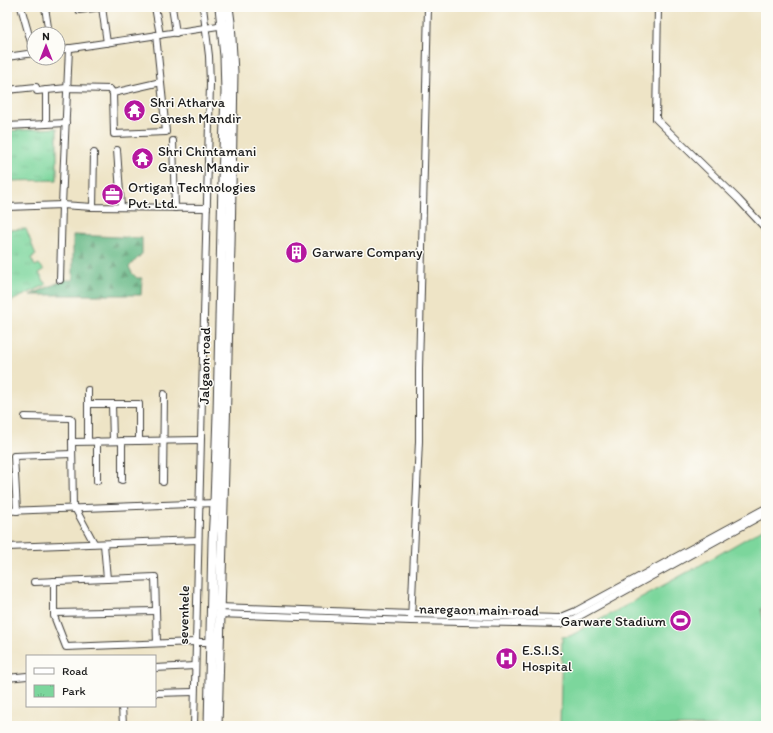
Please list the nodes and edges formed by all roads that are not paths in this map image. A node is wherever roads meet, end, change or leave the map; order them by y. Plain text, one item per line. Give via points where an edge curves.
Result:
1 (21, 7) edge
2 (45, 7) edge
3 (155, 7) edge
4 (172, 7) edge
5 (203, 7) edge
6 (220, 7) edge
7 (228, 7) edge
8 (428, 7) edge
9 (658, 7) edge
10 (79, 10) dead end
11 (226, 25) junction
12 (26, 26) edge
13 (49, 26) edge
14 (206, 28) junction
15 (176, 32) junction
16 (158, 35) junction
17 (107, 43) junction
18 (69, 48) junction
19 (66, 49) edge
20 (26, 54) edge
21 (7, 57) edge
22 (161, 82) junction
23 (68, 88) junction
24 (7, 90) edge
25 (46, 90) junction
26 (113, 93) junction
27 (46, 124) junction
28 (66, 124) junction
29 (7, 126) edge
30 (173, 141) dead end
31 (117, 150) dead end
32 (94, 153) dead end
33 (62, 205) junction
34 (7, 207) edge
35 (93, 207) junction
36 (121, 207) junction
37 (175, 208) junction
38 (207, 208) junction
39 (766, 229) edge
40 (60, 280) dead end
41 (88, 390) dead end
42 (164, 394) dead end
43 (88, 404) junction
44 (112, 404) junction
45 (25, 417) dead end
46 (163, 440) junction
47 (200, 440) junction
48 (88, 441) junction
49 (97, 441) junction
50 (112, 441) junction
51 (122, 441) junction
52 (139, 441) junction
53 (72, 442) junction
54 (72, 454) junction
55 (122, 480) dead end
56 (96, 481) dead end
57 (163, 482) dead end
58 (215, 503) junction
59 (198, 504) junction
60 (766, 508) edge
61 (74, 509) junction
62 (7, 511) edge
63 (16, 511) junction
64 (766, 513) edge
65 (198, 540) junction
66 (94, 543) junction
67 (104, 544) junction
68 (7, 547) edge
69 (106, 579) junction
70 (54, 581) junction
71 (34, 582) dead end
72 (216, 610) junction
73 (156, 611) junction
74 (54, 614) junction
75 (411, 618) junction
76 (196, 642) junction
77 (211, 642) junction
78 (157, 643) junction
79 (195, 666) junction
80 (156, 668) edge
81 (26, 676) edge
82 (7, 678) edge
83 (194, 692) junction
84 (156, 693) edge
85 (122, 707) edge
86 (123, 726) edge
87 (194, 726) edge
88 (209, 726) edge
89 (217, 726) edge

1 - 12 street
2 - 13 street
3 - 16 street
4 - 15 street
5 - 14 street, sevenhele
6 - 11 highway, Jalgaon road
7 - 11 highway, Jalgaon road
8 - 75 street via 418,369 419,441
9 - 39 street via 656,119
10 - 17 street via 102,7
11 - 14 street
11 - 58 highway, Jalgaon road
11 - 72 highway, Jalgaon road via 233,80 230,237
14 - 15 street
14 - 38 street, sevenhele via 210,84
15 - 16 street
16 - 17 street
16 - 22 street
17 - 18 street
18 - 19 street
18 - 23 street
20 - 21 street
22 - 26 street
22 - 26 street via 166,132 114,134
23 - 25 street
23 - 26 street via 110,89
23 - 28 street
24 - 25 street via 36,87 36,91
25 - 27 street
27 - 28 street
27 - 29 street
28 - 33 street
30 - 37 street
31 - 36 street
32 - 35 street
33 - 34 street
33 - 35 street
33 - 40 street
35 - 36 street
36 - 37 street
37 - 38 street
38 - 47 street, sevenhele
41 - 43 street
42 - 46 street
43 - 44 street
43 - 48 street
44 - 50 street
44 - 52 street via 139,404
45 - 53 street via 70,418
46 - 47 street
46 - 52 street
46 - 57 street
47 - 59 street, sevenhele
48 - 49 street
48 - 53 street
49 - 50 street
49 - 56 street
50 - 51 street
51 - 52 street
51 - 55 street
53 - 54 street
54 - 61 street
54 - 63 street via 14,456
58 - 59 street
58 - 72 highway, Jalgaon road via 213,540
59 - 61 street
59 - 65 street, sevenhele
60 - 75 street, naregaon main road via 559,618
61 - 63 street
61 - 66 street
62 - 63 street
64 - 75 street, naregaon main road via 567,622 560,624
65 - 67 street
65 - 76 street, sevenhele
66 - 67 street
66 - 68 street
67 - 69 street
69 - 70 street
69 - 73 street via 155,577
70 - 71 street
70 - 74 street
72 - 75 street, naregaon main road
72 - 77 highway, Jalgaon road
72 - 89 highway, Jalgaon road
73 - 74 street
73 - 78 street
74 - 78 street via 66,647
76 - 77 street
76 - 78 street
76 - 79 street, sevenhele
77 - 88 highway, Jalgaon road
79 - 80 street
79 - 83 street, sevenhele
81 - 82 street
83 - 84 street
83 - 87 street, sevenhele
85 - 86 street

